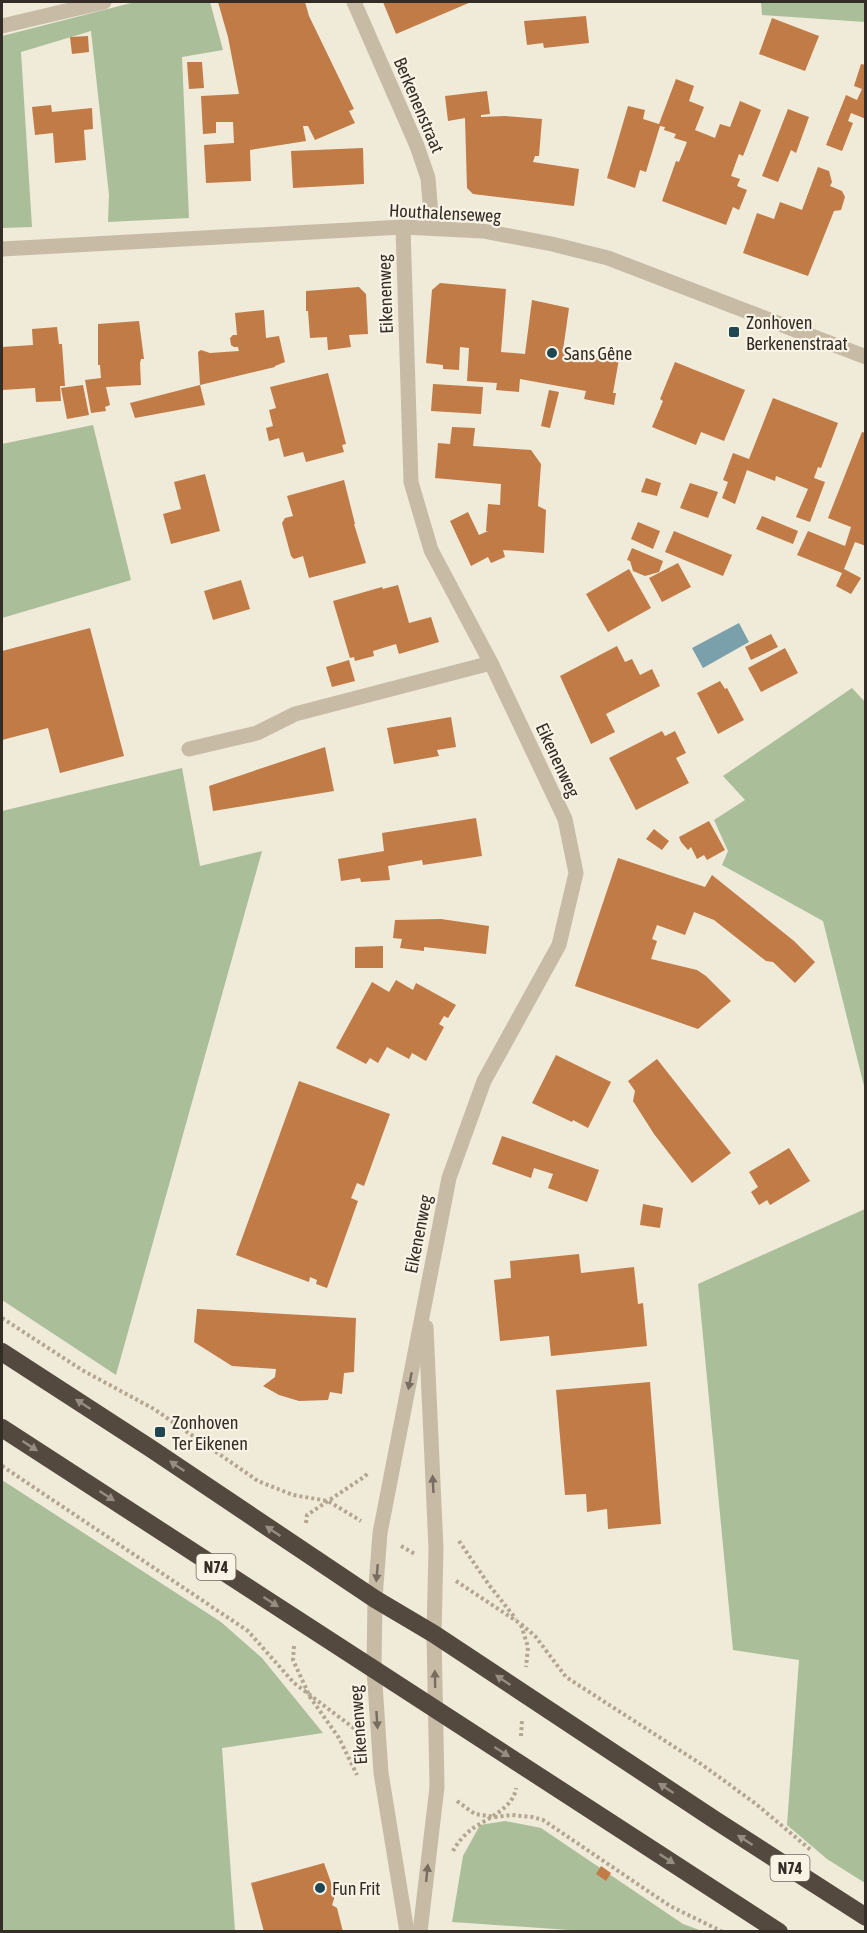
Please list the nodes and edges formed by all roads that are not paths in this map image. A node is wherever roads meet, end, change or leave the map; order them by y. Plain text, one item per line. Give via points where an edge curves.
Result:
1 (104, 2) edge
2 (354, 2) edge
3 (2, 26) edge
4 (403, 227) junction
5 (432, 228) junction
6 (2, 249) edge
7 (866, 357) edge
8 (491, 663) junction
9 (189, 749) dead end
10 (424, 1303) junction
11 (2, 1352) edge
12 (2, 1428) edge
13 (375, 1599) junction
14 (434, 1634) junction
15 (374, 1669) junction
16 (436, 1708) junction
17 (866, 1917) edge
18 (407, 1932) edge
19 (420, 1932) edge
20 (779, 1932) edge

1 - 3 street
2 - 5 street, Berkenenstraat via 417,146 428,178
4 - 5 street, Houthalenseweg
4 - 6 street, Houthalenseweg
4 - 8 street, Eikenenweg via 411,482 431,550
5 - 7 street, Houthalenseweg via 495,233 608,258
8 - 9 street via 295,714 257,733
8 - 10 street, Eikenenweg via 565,819 576,873 559,945 484,1081 449,1178
10 -> 13 street, Eikenenweg via 380,1533
14 -> 10 street, Eikenenweg via 436,1549
13 -> 11 highway, N74
12 -> 15 highway, N74
13 - 14 highway, N74
13 - 15 street, Eikenenweg
16 -> 14 street, Eikenenweg
17 -> 14 highway, N74
15 - 16 highway, N74
15 -> 18 street, Eikenenweg via 381,1773
19 -> 16 street, Eikenenweg via 437,1787
16 -> 20 highway, N74

